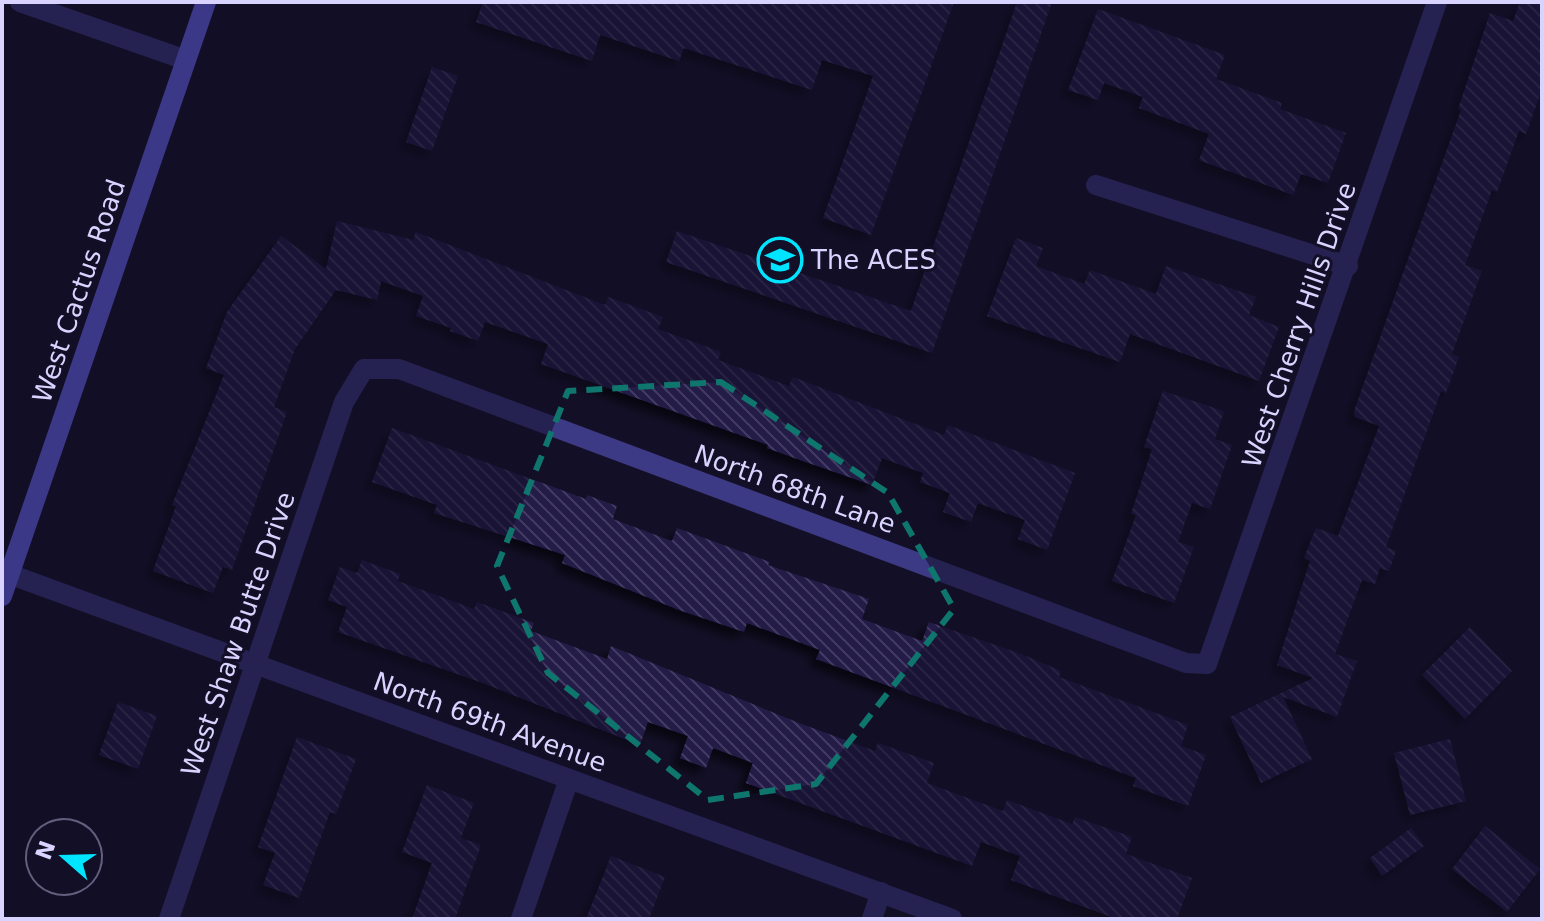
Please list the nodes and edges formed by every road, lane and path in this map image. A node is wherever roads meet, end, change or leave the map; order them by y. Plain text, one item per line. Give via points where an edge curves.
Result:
1 (20, 2) edge
2 (206, 2) edge
3 (1437, 2) edge
4 (186, 60) junction
5 (1096, 185) dead end
6 (1348, 266) junction
7 (364, 369) joint
8 (9, 574) junction
9 (2, 596) edge
10 (256, 663) junction
11 (1207, 664) joint
12 (569, 779) junction
13 (881, 892) junction
14 (169, 919) edge
15 (521, 919) edge
16 (872, 919) edge
17 (952, 919) edge

1 - 4 street
2 - 4 main road, West Cactus Road
3 - 6 street, West Cherry Hills Drive
4 - 8 main road, West Cactus Road
5 - 6 street
6 - 11 street, West Cherry Hills Drive
7 - 10 street, West Shaw Butte Drive via 344,402
7 - 11 street, North 68th Lane via 399,369 1171,657
8 - 9 main road, West Cactus Road
8 - 10 street, North 69th Avenue
10 - 12 street, North 69th Avenue
10 - 14 street, West Shaw Butte Drive
12 - 13 street, North 69th Avenue
12 - 15 street
13 - 16 street
13 - 17 street, North 69th Avenue

